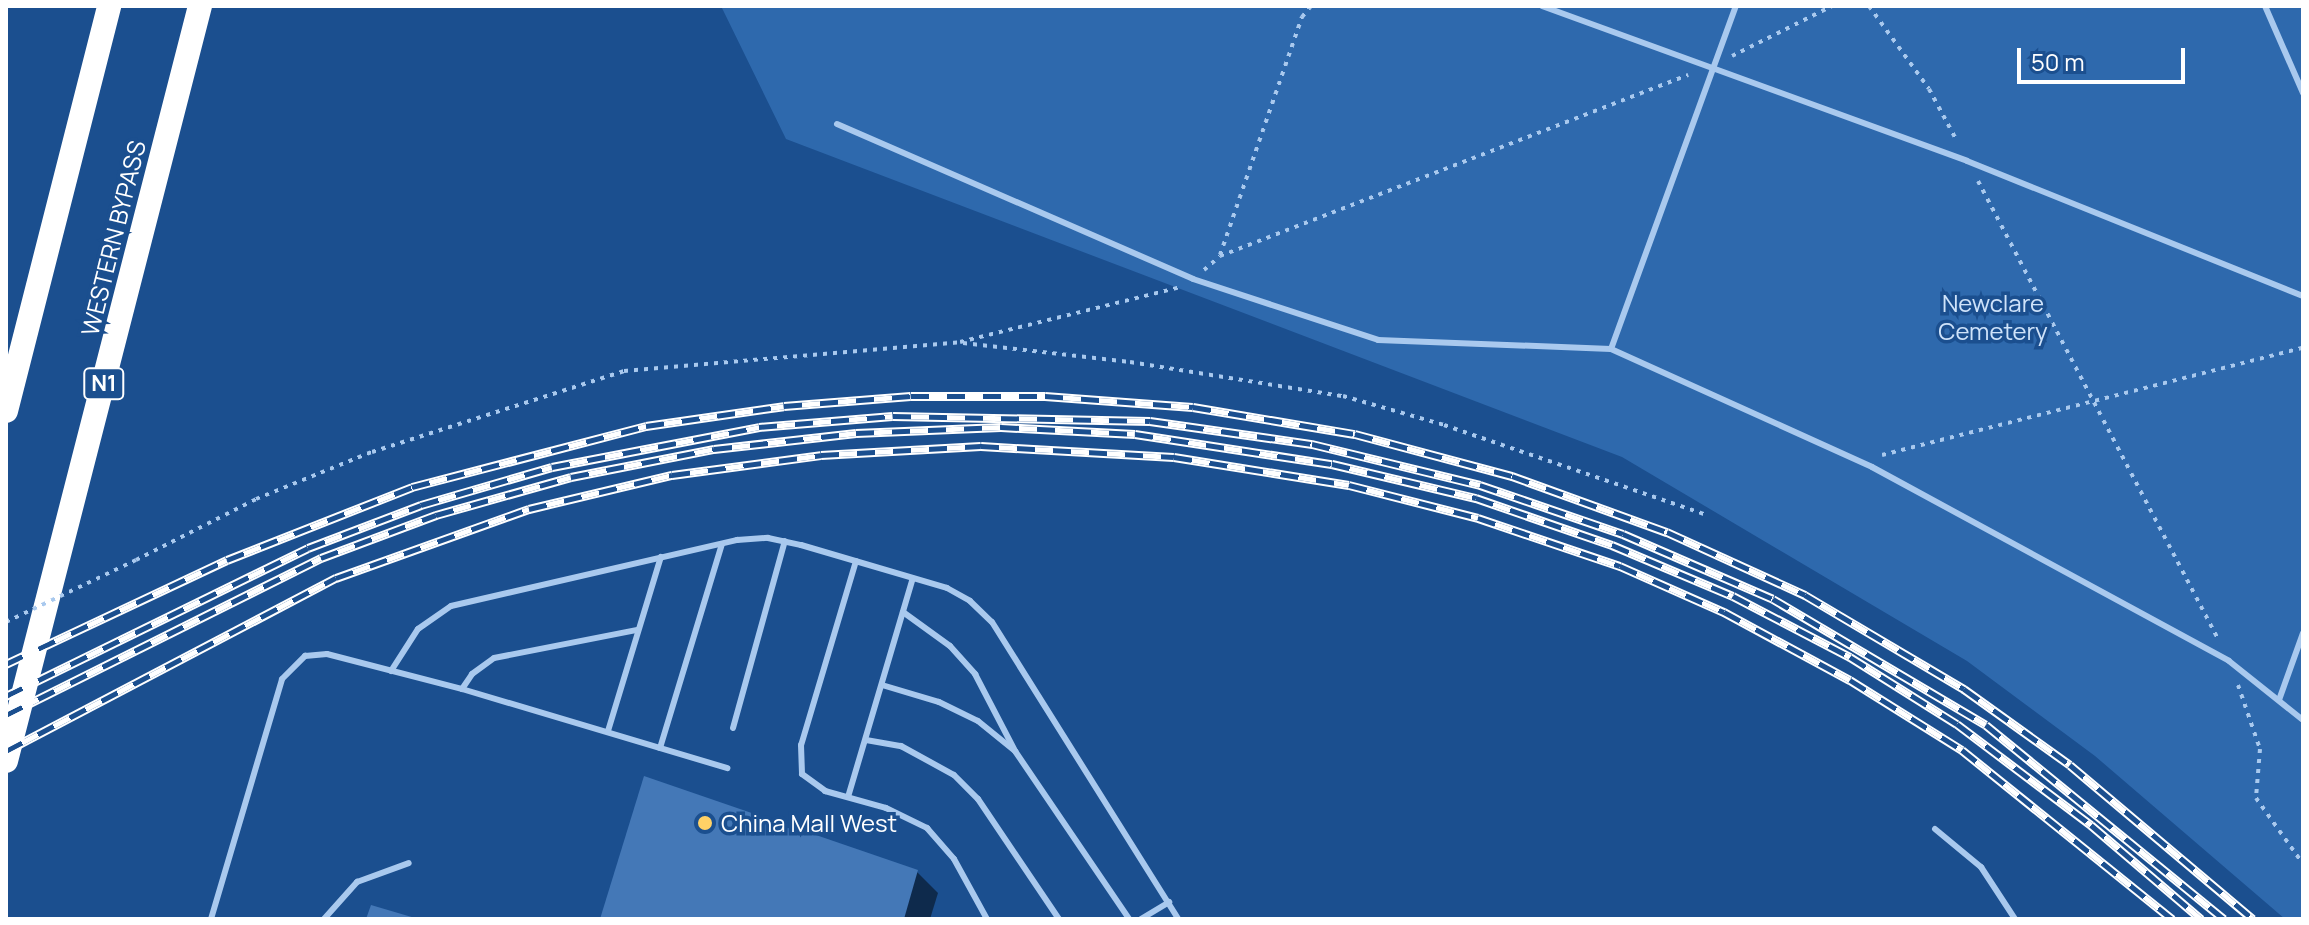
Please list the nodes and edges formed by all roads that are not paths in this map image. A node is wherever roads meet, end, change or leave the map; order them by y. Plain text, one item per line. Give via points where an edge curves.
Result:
1 (109, 6) edge
2 (200, 6) edge
3 (1542, 6) edge
4 (1736, 6) edge
5 (2265, 6) edge
6 (1710, 67) junction
7 (2303, 93) edge
8 (837, 124) dead end
9 (2303, 296) edge
10 (1611, 349) junction
11 (6, 411) edge
12 (785, 541) junction
13 (722, 544) junction
14 (661, 557) junction
15 (856, 561) junction
16 (913, 578) junction
17 (903, 612) junction
18 (637, 630) junction
19 (2303, 633) edge
20 (391, 671) junction
21 (882, 685) junction
22 (462, 689) junction
23 (2279, 700) junction
24 (2303, 720) edge
25 (733, 728) dead end
26 (608, 731) junction
27 (866, 740) junction
28 (660, 748) junction
29 (1015, 751) junction
30 (6, 761) edge
31 (727, 768) dead end
32 (848, 797) junction
33 (1935, 829) dead end
34 (409, 863) dead end
35 (1169, 902) junction
36 (211, 919) edge
37 (324, 919) edge
38 (987, 919) edge
39 (1059, 919) edge
40 (1129, 919) edge
41 (1141, 919) edge
42 (1178, 919) edge
43 (2015, 919) edge

1 - 11 highway
2 - 30 highway, WESTERN BYPASS / N1
3 - 6 lane
4 - 6 lane
5 - 7 lane
6 - 9 lane via 1967,161
6 - 10 lane
8 - 10 lane via 1193,279 1378,340
10 - 23 lane via 1853,463 1872,467 2229,661
12 - 13 lane
12 - 15 lane
12 - 25 lane
13 - 14 lane
13 - 28 lane
14 - 18 lane
14 - 20 lane via 451,606 418,629
15 - 16 lane
15 - 32 lane via 799,761 811,783
16 - 17 lane
16 - 35 lane via 970,601 992,622
17 - 21 lane
17 - 29 lane via 950,646 975,674
18 - 22 lane via 494,658
18 - 26 lane
19 - 23 lane
20 - 22 lane
20 - 36 lane via 327,654 305,656 287,668
21 - 27 lane
21 - 29 lane via 965,715
22 - 26 lane
23 - 24 lane
26 - 28 lane
27 - 32 lane
27 - 39 lane via 901,746 954,775 978,799
28 - 31 lane
29 - 40 lane
32 - 38 lane via 927,828 954,859
33 - 43 lane via 1981,867
34 - 37 lane via 357,882
35 - 41 lane
35 - 42 lane

